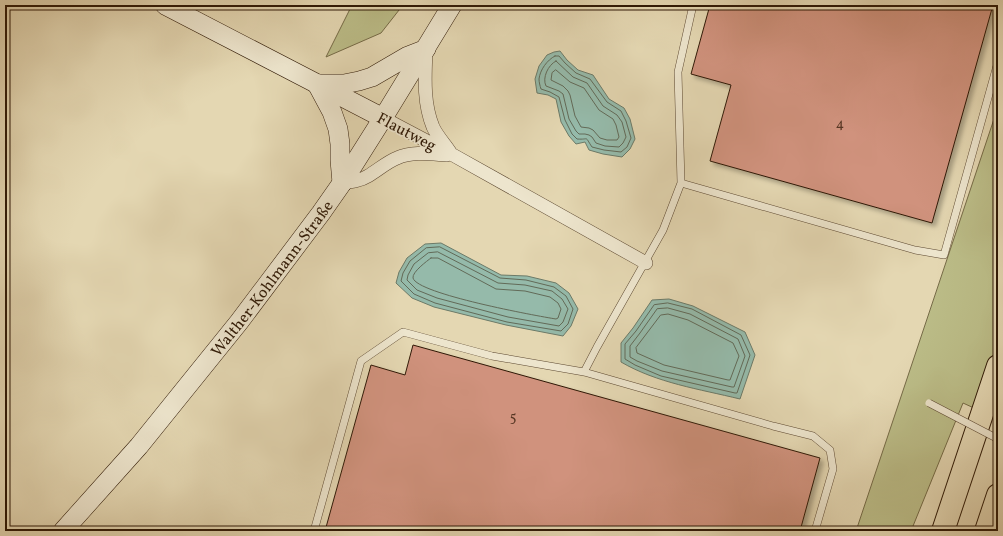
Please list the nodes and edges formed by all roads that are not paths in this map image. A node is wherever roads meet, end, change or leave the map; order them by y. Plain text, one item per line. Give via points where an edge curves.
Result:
1 (165, 5) edge
2 (452, 5) edge
3 (693, 5) edge
4 (426, 49) junction
5 (998, 62) edge
6 (317, 84) junction
7 (383, 118) junction
8 (453, 155) junction
9 (342, 183) junction
10 (681, 183) junction
11 (646, 263) junction
12 (998, 366) edge
13 (584, 372) junction
14 (929, 403) dead end
15 (998, 439) edge
16 (998, 495) edge
17 (63, 531) edge
18 (314, 531) edge
19 (815, 531) edge
20 (943, 531) edge
21 (986, 531) edge

1 - 6 main road, Flautweg
2 - 4 main road, Walther-Kohlmann-Straße
3 - 10 lane via 678,72
4 - 6 main road via 408,56 372,77 344,84
4 - 7 main road, Walther-Kohlmann-Straße
4 - 8 street via 427,110 433,128
5 - 10 lane via 944,255 914,250
6 - 7 main road, Flautweg
6 - 9 main road via 338,129
7 - 8 street, Flautweg
7 - 9 main road, Walther-Kohlmann-Straße
8 - 9 street via 419,153 398,157 368,176
8 - 11 street, Flautweg
9 - 17 main road, Walther-Kohlmann-Straße via 240,322 139,446
10 - 11 lane via 663,230
11 - 13 lane
12 - 20 highway
13 - 18 lane via 492,356 403,332 361,361
13 - 19 lane via 813,436 830,450 833,469
14 - 15 lane, bridge
16 - 21 highway

